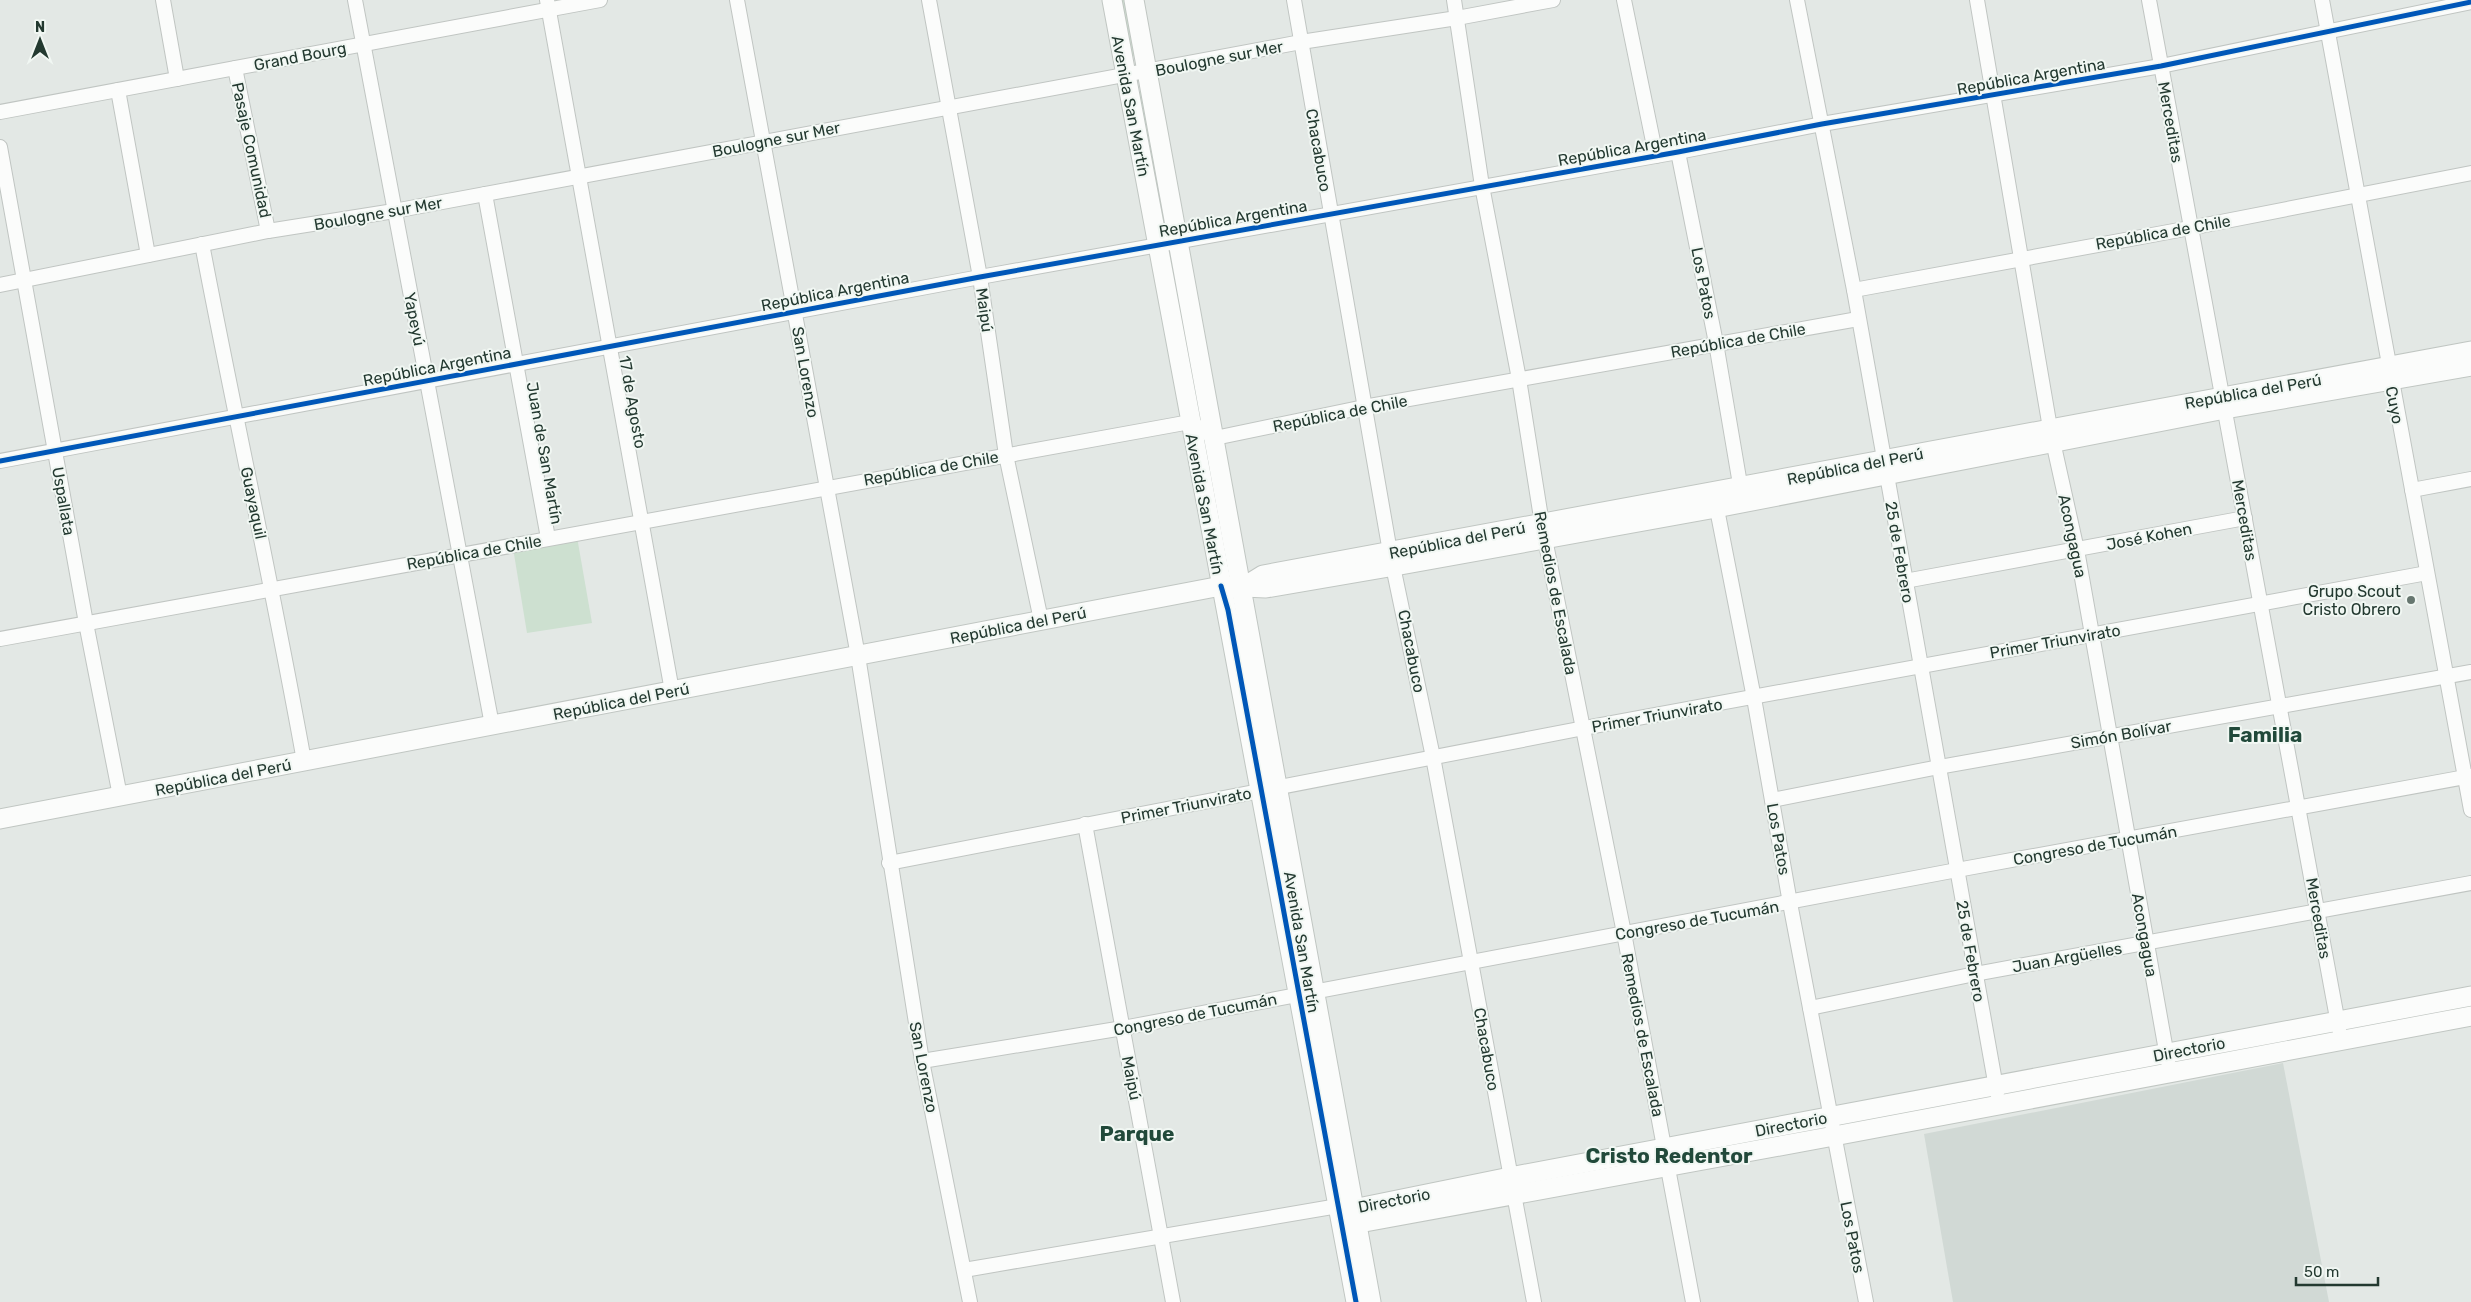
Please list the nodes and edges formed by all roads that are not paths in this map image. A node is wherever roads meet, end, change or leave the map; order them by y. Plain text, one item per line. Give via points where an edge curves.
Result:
1 (163, 0) edge
2 (355, 0) edge
3 (600, 0) edge
4 (737, 0) edge
5 (929, 0) edge
6 (1112, 0) edge
7 (1134, 0) edge
8 (1294, 0) edge
9 (1454, 0) edge
10 (1553, 0) edge
11 (1624, 0) edge
12 (1797, 0) edge
13 (1977, 0) edge
14 (2149, 0) edge
15 (2322, 0) edge
16 (2471, 2) edge
17 (548, 5) edge
18 (1457, 18) junction
19 (2327, 31) junction
20 (1301, 42) junction
21 (363, 44) junction
22 (2161, 66) junction
23 (235, 68) junction
24 (1147, 72) junction
25 (1126, 76) junction
26 (177, 79) junction
27 (118, 90) junction
28 (1994, 95) junction
29 (949, 107) junction
30 (0, 112) edge
31 (1822, 124) junction
32 (763, 141) junction
33 (0, 147) edge
34 (1678, 152) junction
35 (1656, 156) junction
36 (2471, 173) edge
37 (579, 177) junction
38 (1482, 186) junction
39 (485, 194) junction
40 (2358, 194) junction
41 (394, 211) junction
42 (1330, 213) junction
43 (2190, 228) junction
44 (268, 231) junction
45 (1177, 242) junction
46 (202, 244) junction
47 (1157, 244) junction
48 (148, 255) junction
49 (2021, 257) junction
50 (980, 276) junction
51 (24, 280) junction
52 (0, 285) edge
53 (1854, 290) junction
54 (794, 312) junction
55 (1858, 319) junction
56 (1716, 343) junction
57 (610, 346) junction
58 (2471, 351) edge
59 (516, 364) junction
60 (2471, 366) edge
61 (2390, 373) junction
62 (1519, 379) junction
63 (427, 381) junction
64 (2223, 403) junction
65 (1364, 407) junction
66 (235, 417) junction
67 (1190, 422) junction
68 (2051, 435) junction
69 (1215, 438) junction
70 (55, 450) junction
71 (1006, 454) junction
72 (0, 461) edge
73 (1884, 467) junction
74 (2471, 479) edge
75 (827, 487) junction
76 (2412, 490) junction
77 (1742, 495) junction
78 (1715, 500) junction
79 (2245, 518) junction
80 (641, 520) junction
81 (1543, 531) junction
82 (548, 538) junction
83 (2076, 550) junction
84 (459, 555) junction
85 (1393, 559) junction
86 (2427, 573) junction
87 (1905, 581) junction
88 (1221, 586) junction
89 (1242, 588) junction
90 (273, 589) junction
91 (2259, 604) junction
92 (1042, 620) junction
93 (86, 623) junction
94 (2092, 634) junction
95 (0, 638) edge
96 (858, 656) junction
97 (1920, 665) junction
98 (2471, 672) edge
99 (2448, 676) junction
100 (672, 691) junction
101 (1754, 698) junction
102 (2279, 706) junction
103 (492, 725) junction
104 (1584, 728) junction
105 (2110, 736) junction
106 (1433, 757) junction
107 (304, 761) junction
108 (1939, 767) junction
109 (2468, 776) edge
110 (1269, 789) junction
111 (120, 796) junction
112 (1772, 800) junction
113 (2299, 808) junction
114 (2471, 810) edge
115 (0, 819) edge
116 (1085, 824) junction
117 (2128, 839) junction
118 (889, 863) junction
119 (1957, 870) junction
120 (2471, 884) edge
121 (1790, 903) junction
122 (2318, 912) junction
123 (1624, 933) junction
124 (2147, 943) junction
125 (1471, 961) junction
126 (1976, 974) junction
127 (1307, 993) junction
128 (2471, 996) edge
129 (1810, 1008) junction
130 (2471, 1016) edge
131 (2338, 1021) junction
132 (1123, 1028) junction
133 (2341, 1040) junction
134 (2167, 1053) junction
135 (922, 1061) junction
136 (2170, 1072) junction
137 (1996, 1085) junction
138 (1999, 1104) junction
139 (1830, 1116) junction
140 (1834, 1136) junction
141 (1664, 1148) junction
142 (1667, 1167) junction
143 (1512, 1186) junction
144 (1347, 1216) junction
145 (1162, 1237) junction
146 (964, 1270) junction
147 (970, 1302) edge
148 (1174, 1302) edge
149 (1356, 1302) edge
150 (1371, 1302) edge
151 (1534, 1302) edge
152 (1693, 1302) edge
153 (1866, 1302) edge

1 - 26 street
2 - 21 street, Yapeyú
3 - 17 street, Grand Bourg
4 - 32 street, San Lorenzo
5 - 29 street, Maipú
6 - 25 main road, Avenida San Martín
7 - 24 main road, Avenida San Martín
8 - 20 street, Chacabuco
9 - 18 street, Remedios de Escalada
10 - 18 street, Boulogne sur Mer
11 - 35 street
12 - 31 street, 25 de Febrero
13 - 28 street, Acongagua
14 - 22 street, Merceditas
15 - 19 street, Cuyo
16 - 19 street, República Argentina
17 - 21 street, Grand Bourg
17 - 37 street, 17 de Agosto
18 - 20 street, Boulogne sur Mer
18 - 38 street, Remedios de Escalada
19 - 22 street, República Argentina
19 - 40 street, Cuyo
20 - 24 street, Boulogne sur Mer
20 - 42 street, Chacabuco
21 - 23 street, Grand Bourg
21 - 41 street, Yapeyú
22 - 28 street, República Argentina
22 - 43 street, Merceditas
23 - 26 street, Grand Bourg
23 - 44 street, Pasaje Comunidad
24 - 25 street, Boulogne sur Mer
24 - 45 main road, Avenida San Martín
25 - 29 street, Boulogne sur Mer
25 - 47 main road, Avenida San Martín
26 - 27 street, Grand Bourg
27 - 30 street, Grand Bourg
27 - 48 street
28 - 31 street, República Argentina
28 - 49 street, Acongagua
29 - 32 street, Boulogne sur Mer
29 - 50 street, Maipú
31 - 34 street, República Argentina
31 - 53 street, 25 de Febrero
32 - 37 street, Boulogne sur Mer
32 - 54 street, San Lorenzo
33 - 51 street, Uspallata
34 - 35 street, República Argentina
34 - 56 street, Los Patos
35 - 38 street, República Argentina
36 - 40 street, República de Chile
37 - 39 street, Boulogne sur Mer
37 - 57 street, 17 de Agosto
38 - 42 street, República Argentina
38 - 62 street, Remedios de Escalada
39 - 41 street, Boulogne sur Mer
39 - 59 street, Juan de San Martín
40 - 43 street, República de Chile
40 - 61 street, Cuyo
41 - 44 street, Boulogne sur Mer
41 - 63 street, Yapeyú
42 - 45 street, República Argentina
42 - 65 street, Chacabuco
43 - 49 street, República de Chile
43 - 64 street, Merceditas
44 - 46 street, Boulogne sur Mer
45 - 47 street, República Argentina
45 - 69 main road, Avenida San Martín
46 - 48 street, Boulogne sur Mer
46 - 66 street, Guayaquil
47 - 50 street, República Argentina
47 - 67 main road, Avenida San Martín
48 - 51 street, Boulogne sur Mer
49 - 53 street, República de Chile
49 - 68 street, Acongagua
50 - 54 street, República Argentina
50 - 71 street, Maipú
51 - 52 street, Boulogne sur Mer
51 - 70 street, Uspallata
53 - 55 street, 25 de Febrero
54 - 57 street, República Argentina
54 - 75 street, San Lorenzo
55 - 56 street, República de Chile
55 - 73 street, 25 de Febrero
56 - 62 street, República de Chile
56 - 77 street, Los Patos
57 - 59 street, República Argentina
57 - 80 street, 17 de Agosto
58 - 61 main road, República del Perú
59 - 63 street, República Argentina
59 - 82 street, Juan de San Martín
60 - 61 main road, República del Perú
61 - 64 main road, República del Perú
61 - 76 street, Cuyo
62 - 65 street, República de Chile
62 - 81 street, Remedios de Escalada
63 - 66 street, República Argentina
63 - 84 street, Yapeyú
64 - 68 main road, República del Perú
64 - 79 street, Merceditas
65 - 69 street, República de Chile
65 - 85 street, Chacabuco
66 - 70 street, República Argentina
66 - 90 street, Guayaquil
67 - 69 street
67 - 71 street, República de Chile
67 - 88 main road, Avenida San Martín
68 - 73 main road, República del Perú
68 - 83 street, Acongagua
69 - 89 main road, Avenida San Martín
70 - 72 street, República Argentina
70 - 93 street, Uspallata
71 - 75 street, República de Chile
71 - 92 street, Maipú
73 - 77 main road, República del Perú
73 - 87 street, 25 de Febrero
74 - 76 street
75 - 80 street, República de Chile
75 - 96 street, San Lorenzo
76 - 86 street, Cuyo
77 - 78 main road, República del Perú
78 - 81 main road, República del Perú
78 - 101 street, Los Patos
79 - 83 street, José Kohen
79 - 91 street, Merceditas
80 - 82 street, República de Chile
80 - 100 street, 17 de Agosto
81 - 85 main road, República del Perú
81 - 104 street, Remedios de Escalada
82 - 84 street, República de Chile
83 - 87 street, José Kohen
83 - 94 street, Acongagua
84 - 90 street, República de Chile
84 - 103 street, Yapeyú
85 - 89 main road, República del Perú via 1266,588
85 - 106 street, Chacabuco
86 - 91 street, Primer Triunvirato
86 - 99 street, Cuyo
87 - 97 street, 25 de Febrero
88 - 89 main road, República del Perú
88 - 92 main road, República del Perú
88 - 110 main road, Avenida San Martín
89 - 110 main road, Avenida San Martín
90 - 93 street, República de Chile
90 - 107 street, Guayaquil
91 - 94 street, Primer Triunvirato
91 - 102 street, Merceditas
92 - 96 main road, República del Perú
93 - 95 street, República de Chile
93 - 111 street, Uspallata
94 - 97 street, Primer Triunvirato
94 - 105 street, Acongagua
96 - 100 main road, República del Perú
96 - 118 street, San Lorenzo
97 - 101 street, Primer Triunvirato
97 - 108 street, 25 de Febrero
98 - 99 street, Simón Bolívar
99 - 102 street, Simón Bolívar
99 - 109 street, Cuyo
100 - 103 main road, República del Perú
101 - 104 street, Primer Triunvirato
101 - 112 street, Los Patos
102 - 105 street, Simón Bolívar
102 - 113 street, Merceditas
103 - 107 main road, República del Perú
104 - 106 street, Primer Triunvirato
104 - 123 street, Remedios de Escalada
105 - 108 street, Simón Bolívar
105 - 117 street, Acongagua
106 - 110 street, Primer Triunvirato
106 - 125 street, Chacabuco
107 - 111 main road, República del Perú
108 - 112 street, Simón Bolívar
108 - 119 street, 25 de Febrero
109 - 113 street, Congreso de Tucumán
109 - 114 street, Cuyo
110 - 116 street, Primer Triunvirato
110 - 127 main road, Avenida San Martín
111 - 115 main road, República del Perú
112 - 121 street, Los Patos
113 - 117 street, Congreso de Tucumán
113 - 122 street, Merceditas
116 - 118 street, Primer Triunvirato
116 - 132 street, Maipú
117 - 119 street, Congreso de Tucumán
117 - 124 street, Acongagua
118 - 135 street, San Lorenzo
119 - 121 street, Congreso de Tucumán
119 - 126 street, 25 de Febrero
120 - 122 street, Juan Argüelles
121 - 123 street, Congreso de Tucumán
121 - 129 street, Los Patos
122 - 124 street, Juan Argüelles
122 - 131 street, Merceditas
123 - 125 street, Congreso de Tucumán
123 - 141 street, Remedios de Escalada
124 - 126 street, Juan Argüelles
124 - 134 street, Acongagua
125 - 127 street, Congreso de Tucumán
125 - 143 street, Chacabuco
126 - 129 street, Juan Argüelles
126 - 137 street, 25 de Febrero
127 - 132 street, Congreso de Tucumán
127 - 144 main road, Avenida San Martín
128 - 131 main road, Directorio
129 - 139 street, Los Patos
130 - 133 main road, Directorio
131 - 133 street, Merceditas
131 - 134 main road, Directorio
132 - 135 street, Congreso de Tucumán
132 - 145 street, Maipú
133 - 136 main road, Directorio
134 - 136 street, Acongagua
134 - 137 main road, Directorio
135 - 146 street, San Lorenzo
136 - 138 main road, Directorio
137 - 138 street, 25 de Febrero
137 - 139 main road, Directorio
138 - 140 main road, Directorio
139 - 140 street, Los Patos
139 - 141 main road, Directorio
140 - 142 main road, Directorio
140 - 153 street, Los Patos
141 - 142 street, Remedios de Escalada
141 - 143 main road, Directorio
142 - 143 main road, Directorio
142 - 152 street, Remedios de Escalada
143 - 144 main road, Directorio
143 - 151 street, Chacabuco
144 - 145 street, Directorio
144 - 149 main road, Avenida San Martín
144 - 150 main road, Avenida San Martín
145 - 146 street, Directorio
145 - 148 street, Maipú
146 - 147 street, San Lorenzo

